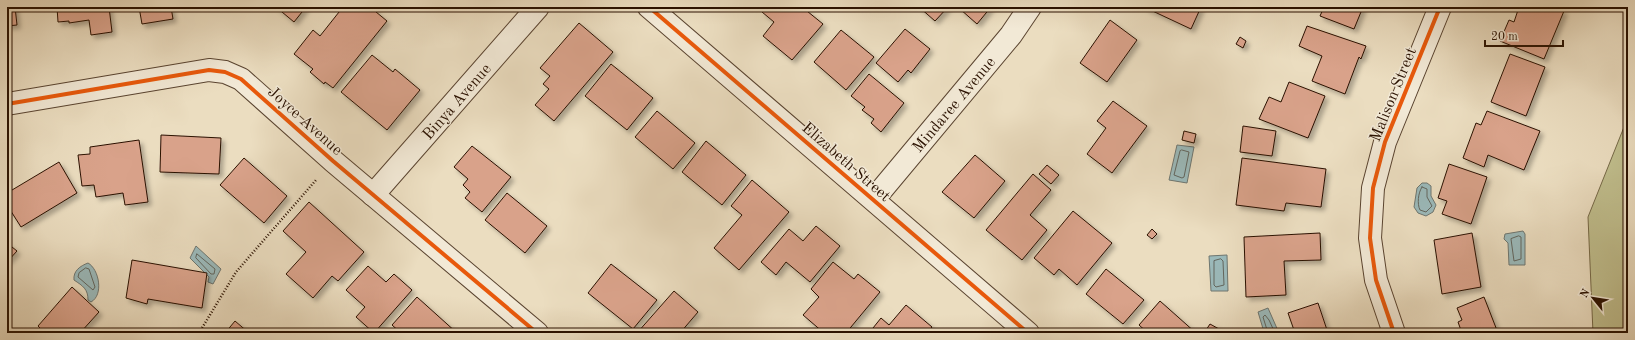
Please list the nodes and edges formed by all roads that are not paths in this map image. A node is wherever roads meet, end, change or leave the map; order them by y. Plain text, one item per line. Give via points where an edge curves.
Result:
1 (538, 7) edge
2 (649, 7) edge
3 (1030, 7) edge
4 (1440, 7) edge
5 (7, 104) edge
6 (373, 195) junction
7 (874, 199) junction
8 (537, 333) edge
9 (1028, 333) edge
10 (1394, 333) edge

1 - 6 street, Binya Avenue
2 - 7 street, Elizabeth Street
3 - 7 street, Mindaree Avenue via 1011,35
4 - 10 street, Malison Street via 1385,142 1372,188 1371,245 1376,280
5 - 6 street, Joyce Avenue via 209,70 225,72 241,79
6 - 8 street, Joyce Avenue
7 - 9 street, Elizabeth Street

